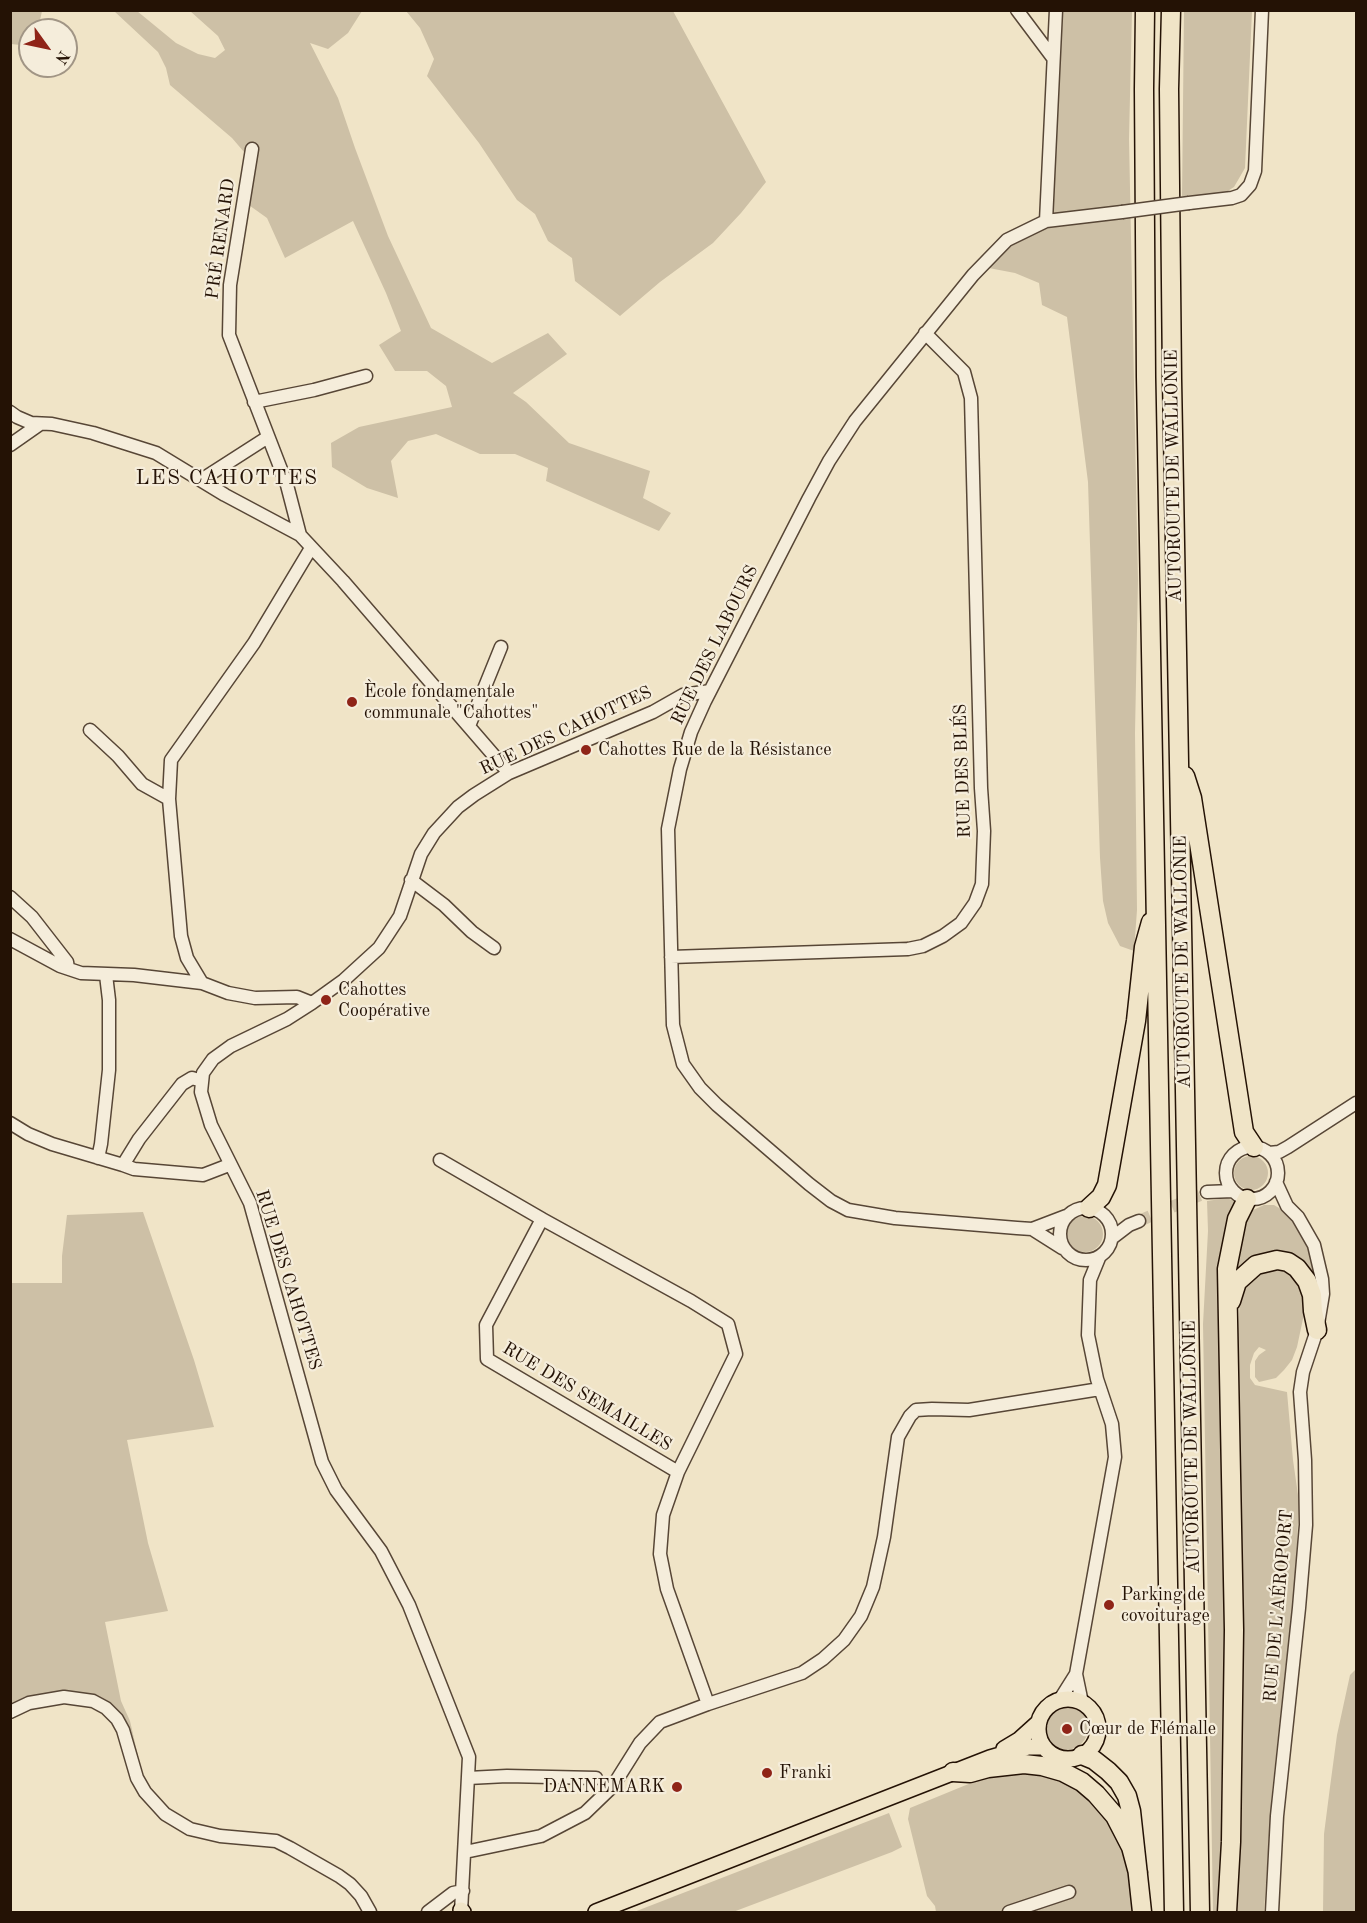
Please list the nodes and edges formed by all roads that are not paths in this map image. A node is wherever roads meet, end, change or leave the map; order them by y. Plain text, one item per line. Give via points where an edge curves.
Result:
1 (1017, 10) edge
2 (1056, 10) edge
3 (1145, 10) edge
4 (1171, 10) edge
5 (1262, 10) edge
6 (1053, 58) junction
7 (252, 149) dead end
8 (1046, 221) junction
9 (925, 333) junction
10 (366, 376) dead end
11 (254, 402) junction
12 (10, 412) edge
13 (40, 424) junction
14 (268, 437) junction
15 (10, 445) edge
16 (201, 480) junction
17 (300, 535) junction
18 (311, 548) junction
19 (501, 647) dead end
20 (710, 691) junction
21 (469, 726) junction
22 (90, 730) dead end
23 (1179, 760) junction
24 (509, 773) junction
25 (168, 799) junction
26 (411, 880) junction
27 (10, 897) edge
28 (1156, 906) junction
29 (10, 939) edge
30 (494, 946) dead end
31 (671, 957) junction
32 (68, 968) junction
33 (106, 975) junction
34 (202, 982) junction
35 (312, 1003) junction
36 (202, 1081) junction
37 (1356, 1103) edge
38 (1356, 1113) edge
39 (10, 1123) edge
40 (1262, 1150) junction
41 (98, 1158) junction
42 (440, 1160) dead end
43 (229, 1164) junction
44 (123, 1165) junction
45 (1277, 1167) junction
46 (1226, 1176) junction
47 (1276, 1182) junction
48 (1247, 1196) junction
49 (1287, 1206) junction
50 (1089, 1208) junction
51 (1066, 1216) junction
52 (542, 1219) junction
53 (1109, 1222) junction
54 (1032, 1228) junction
55 (1112, 1238) junction
56 (1062, 1248) junction
57 (1099, 1258) junction
58 (1074, 1259) junction
59 (1090, 1280) junction
60 (1227, 1318) junction
61 (1317, 1330) junction
62 (1100, 1389) junction
63 (678, 1472) junction
64 (1076, 1674) junction
65 (1059, 1701) junction
66 (1082, 1703) junction
67 (708, 1704) junction
68 (10, 1712) edge
69 (1039, 1722) junction
70 (1044, 1747) junction
71 (1083, 1755) junction
72 (990, 1758) junction
73 (953, 1772) junction
74 (468, 1778) junction
75 (596, 1778) dead end
76 (465, 1852) junction
77 (1138, 1873) junction
78 (462, 1891) junction
79 (1069, 1893) dead end
80 (370, 1912) edge
81 (428, 1912) edge
82 (462, 1912) edge
83 (596, 1912) edge
84 (1009, 1912) edge
85 (1142, 1912) edge
86 (1174, 1912) edge
87 (1200, 1912) edge
88 (1227, 1912) edge
89 (1272, 1912) edge

1 - 6 street
2 - 6 street
3 - 28 highway, AUTOROUTE DE WALLONIE via 1146,354
4 - 23 highway, AUTOROUTE DE WALLONIE
5 - 8 street, RUE DES LABOURS, bridge via 1255,171 1241,195
6 - 8 street
7 - 11 street, PRÉ RENARD via 230,285 228,325
8 - 9 street, RUE DES LABOURS via 1007,240
9 - 20 street, RUE DES LABOURS via 855,421 829,461
9 - 31 street, RUE DES BLÉS via 964,372 971,398 984,831 982,884 975,903 961,923 943,936 908,949
10 - 11 street
11 - 14 street, PRÉ RENARD
12 - 13 street
13 - 15 street
13 - 16 street via 93,433 156,453
14 - 16 street
14 - 17 street, PRÉ RENARD via 287,485
16 - 17 street
17 - 18 street
18 - 21 street
18 - 25 street via 242,662 171,760
19 - 21 street
20 - 24 street, RUE DES CAHOTTES via 683,695 653,712
20 - 31 street, RUE DES LABOURS via 691,732 668,829
21 - 24 street
22 - 25 street via 142,784
23 - 40 highway via 1192,798 1244,1132
23 - 87 highway, AUTOROUTE DE WALLONIE
24 - 26 street, RUE DES CAHOTTES via 474,795 434,833
25 - 34 street via 181,936 187,958
26 - 30 street via 472,933
26 - 35 street, RUE DES CAHOTTES via 400,916 379,948
27 - 32 street via 32,917
28 - 50 highway via 1144,947 1136,1021 1107,1185
28 - 86 highway, AUTOROUTE DE WALLONIE
29 - 32 street
31 - 54 street, RUE DES LABOURS via 673,1024 677,1047 689,1074 717,1105 831,1201 848,1210 875,1216
32 - 33 street via 81,974
33 - 34 street
33 - 41 street via 109,1070
34 - 35 street via 228,993 255,998 297,997
35 - 36 street, RUE DES CAHOTTES via 231,1046 213,1059 202,1073
36 - 43 street, RUE DES CAHOTTES via 210,1125
36 - 44 street via 192,1078 182,1084
37 - 40 street via 1279,1152
38 - 45 street via 1282,1157
39 - 41 street via 52,1144
40 - 45 street
40 - 46 street via 1245,1148 1237,1152 1230,1159
41 - 44 street
42 - 52 street, RUE DES SEMAILLES
43 - 44 street via 203,1175
43 - 74 street, RUE DES CAHOTTES via 250,1203 322,1462 336,1490 381,1551 409,1605 469,1757
45 - 47 street
46 - 48 street
46 - 48 street via 1207,1192
47 - 48 street via 1270,1192
47 - 49 street, RUE DE L'AÉROPORT
48 - 49 street
48 - 60 highway via 1237,1219 1227,1269
49 - 61 street, RUE DE L'AÉROPORT via 1307,1231 1318,1261 1323,1294
50 - 51 street
50 - 53 street
51 - 54 street, RUE DES LABOURS
51 - 56 street via 1059,1231
52 - 63 street, RUE DES SEMAILLES via 486,1325 487,1359
52 - 63 street, RUE DES SEMAILLES via 728,1324 736,1354
53 - 55 street
53 - 55 street via 1134,1223
54 - 56 street, RUE DES LABOURS
55 - 57 street
56 - 58 street
57 - 58 street
57 - 59 street
58 - 59 street
59 - 62 street via 1088,1335
60 - 61 highway via 1237,1282 1256,1265 1277,1260 1288,1262 1304,1274 1312,1295
60 - 88 highway via 1234,1630
61 - 89 street, RUE DE L'AÉROPORT via 1300,1392 1306,1525 1277,1816
62 - 64 street via 1112,1424 1115,1457
62 - 67 street via 969,1410 916,1410 898,1437 880,1559 861,1616 844,1640 802,1673
63 - 67 street, RUE DES SEMAILLES via 663,1515 660,1554 667,1589
64 - 65 street
64 - 66 street
65 - 66 main road
65 - 69 main road via 1048,1707
66 - 71 main road via 1095,1716 1098,1731 1093,1745
67 - 76 street via 660,1722 640,1743 613,1786 585,1813 541,1836
68 - 80 street via 29,1703 64,1696 93,1701 106,1708 123,1730 137,1778 165,1814 190,1829 267,1840 291,1848 350,1884
69 - 70 main road
69 - 72 main road
70 - 71 main road via 1062,1758
70 - 72 main road via 1028,1747
71 - 77 highway via 1108,1771 1127,1796
72 - 73 main road
73 - 77 highway via 1024,1764 1063,1772 1082,1782 1115,1816 1131,1847
73 - 83 main road
74 - 75 street
74 - 76 street, RUE DES CAHOTTES
76 - 78 street, RUE DES CAHOTTES
77 - 85 highway
78 - 81 street via 453,1893
78 - 82 street, RUE DES CAHOTTES
79 - 84 street

